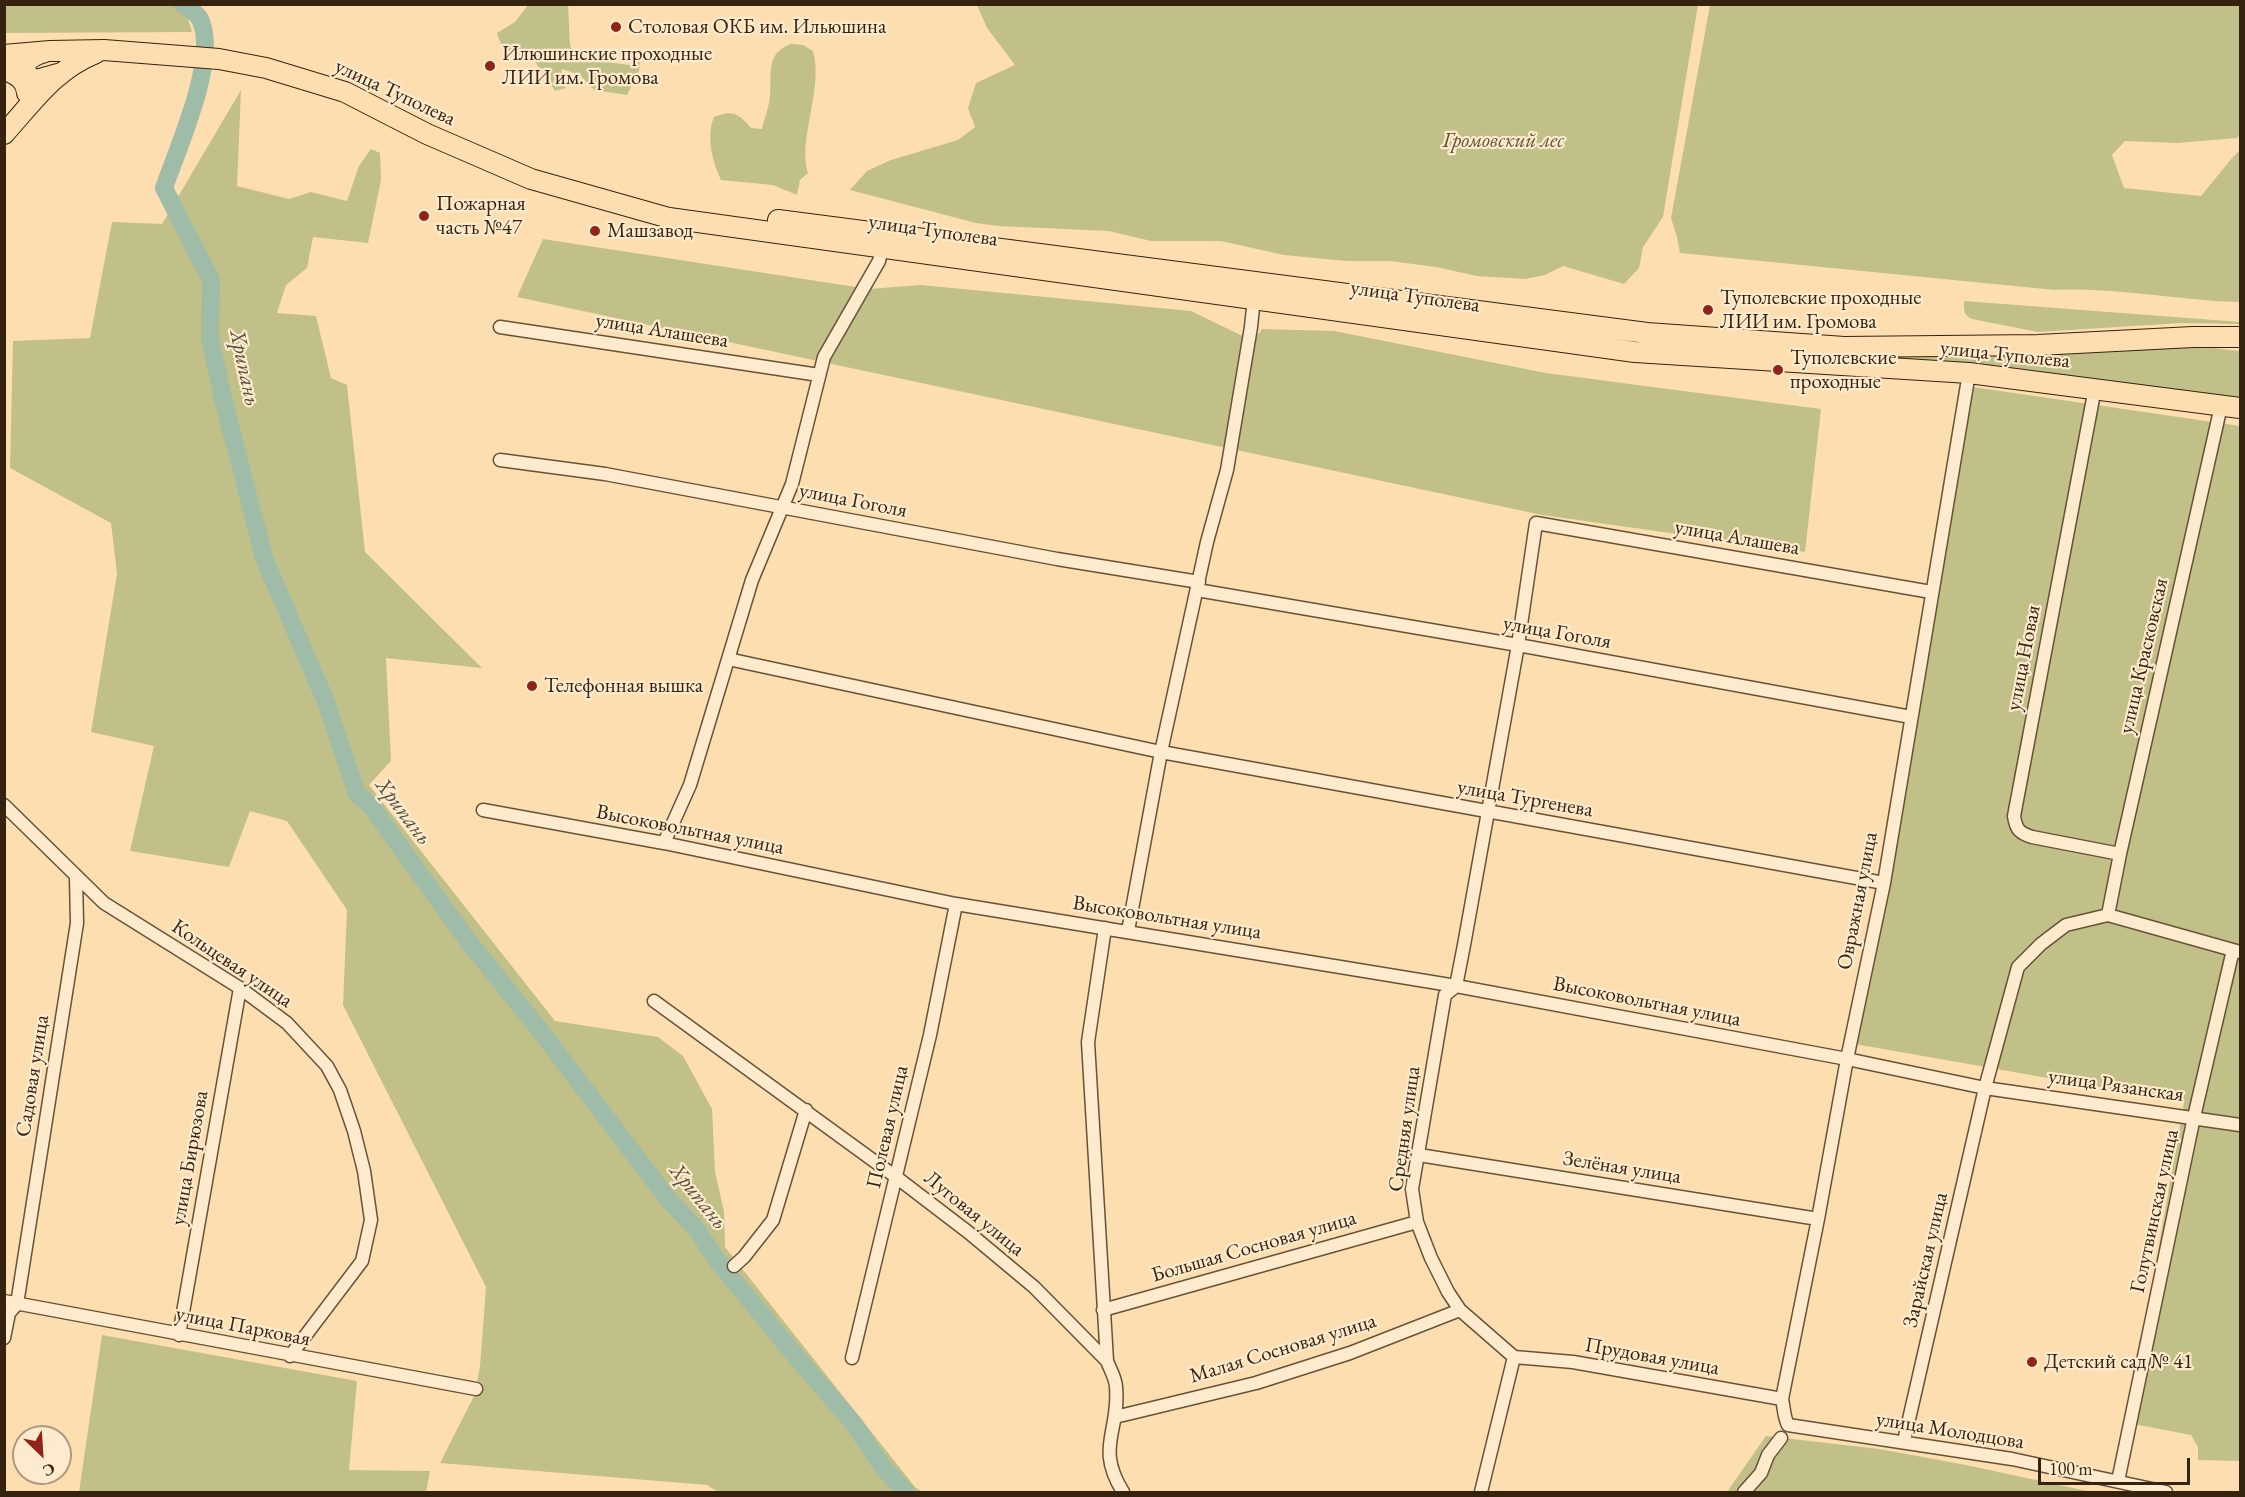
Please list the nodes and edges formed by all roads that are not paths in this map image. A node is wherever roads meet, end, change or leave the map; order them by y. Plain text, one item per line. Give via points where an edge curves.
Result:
1 (104, 50) junction
2 (50, 51) junction
3 (4, 55) edge
4 (4, 69) edge
5 (57, 74) junction
6 (23, 113) junction
7 (4, 134) edge
8 (587, 196) junction
9 (882, 248) junction
10 (1254, 298) junction
11 (500, 327) dead end
12 (2241, 337) edge
13 (819, 375) junction
14 (1968, 382) junction
15 (2095, 388) junction
16 (2231, 407) edge
17 (500, 460) dead end
18 (784, 507) junction
19 (1536, 523) joint
20 (1198, 586) junction
21 (1931, 592) junction
22 (1518, 645) junction
23 (728, 659) junction
24 (1911, 717) junction
25 (1161, 752) junction
26 (4, 805) edge
27 (483, 810) dead end
28 (1487, 812) junction
29 (663, 843) junction
30 (2120, 854) junction
31 (76, 878) junction
32 (1884, 883) junction
33 (956, 904) junction
34 (2108, 915) junction
35 (1105, 928) junction
36 (1128, 931) junction
37 (2237, 951) edge
38 (1456, 986) junction
39 (240, 988) junction
40 (654, 1001) dead end
41 (1847, 1059) junction
42 (1985, 1088) junction
43 (806, 1110) junction
44 (2194, 1117) junction
45 (2241, 1125) edge
46 (1419, 1155) junction
47 (896, 1177) junction
48 (1818, 1219) junction
49 (1417, 1222) junction
50 (734, 1266) dead end
51 (10, 1306) edge
52 (1103, 1310) junction
53 (1460, 1310) junction
54 (179, 1335) junction
55 (4, 1338) edge
56 (290, 1356) junction
57 (1514, 1357) junction
58 (852, 1358) dead end
59 (1107, 1361) junction
60 (476, 1389) dead end
61 (1782, 1399) junction
62 (1115, 1417) junction
63 (1798, 1427) joint
64 (1780, 1438) dead end
65 (1904, 1441) junction
66 (2118, 1481) junction
67 (1123, 1492) edge
68 (1481, 1492) edge
69 (1744, 1492) edge
70 (2166, 1492) edge

1 - 2 main road, улица Туполева
1 - 5 main road
1 - 8 main road, улица Туполева via 219,59 266,68 345,92 494,165
2 - 3 main road, улица Туполева
2 - 5 main road via 28,59 27,74 36,80
4 - 6 main road via 19,76 26,85
5 - 6 main road
6 - 7 main road
8 - 9 main road, улица Туполева via 669,218
8 - 12 main road, улица Туполева via 1647,333 1844,347
9 - 10 main road, улица Туполева
9 - 13 street via 879,261 824,357
10 - 14 main road, улица Туполева via 1635,352
10 - 20 street via 1227,470
11 - 13 street, улица Алашеева
13 - 18 street
14 - 15 main road, улица Туполева
14 - 21 street, Овражная улица
15 - 16 main road, улица Туполева
15 - 30 street, улица Новая via 2014,816 2019,833
16 - 30 street, улица Красковская
17 - 18 street, улица Гоголя via 605,474
18 - 20 street, улица Гоголя
18 - 23 street via 753,580
19 - 21 street, улица Алашева
19 - 22 street, Средняя улица
20 - 22 street, улица Гоголя
20 - 25 street
21 - 24 street, Овражная улица
22 - 24 street, улица Гоголя
22 - 28 street, Средняя улица
23 - 25 street, улица Тургенева
23 - 29 street via 690,785
24 - 32 street, Овражная улица
25 - 28 street, улица Тургенева
25 - 36 street
26 - 31 street, Кольцевая улица
27 - 29 street, Высоковольтная улица
28 - 32 street, улица Тургенева
28 - 38 street, Средняя улица
29 - 33 street, Высоковольтная улица
30 - 34 street, улица Красковская
31 - 39 street, Кольцевая улица via 104,903
31 - 51 street, Садовая улица via 77,923
32 - 41 street, Овражная улица
33 - 35 street, Высоковольтная улица
33 - 47 street, Полевая улица
34 - 37 street
34 - 42 street, Зарайская улица via 2066,925 2018,967
35 - 36 street, Высоковольтная улица
35 - 52 street via 1088,1042
36 - 38 street, Высоковольтная улица
37 - 44 street, Голутвинская улица
38 - 41 street, Высоковольтная улица
38 - 46 street, Средняя улица via 1445,995
39 - 54 street, улица Бирюзова
39 - 56 street, Кольцевая улица via 286,1023 327,1065 351,1121 371,1221 362,1261
40 - 43 street, Луговая улица
41 - 42 street, Высоковольтная улица
41 - 48 street, Овражная улица
42 - 44 street, улица Рязанская
42 - 65 street, Зарайская улица
43 - 47 street, Луговая улица
43 - 50 street via 773,1220
44 - 45 street, улица Рязанская
44 - 66 street, Голутвинская улица
46 - 48 street, Зелёная улица
46 - 49 street, Средняя улица via 1412,1189
47 - 58 street, Полевая улица
47 - 59 street, Луговая улица via 1034,1287
48 - 61 street, Овражная улица
49 - 52 street, Большая Сосновая улица
49 - 53 street, Средняя улица via 1431,1258
51 - 54 street, улица Парковая
51 - 55 street, Садовая улица
52 - 59 street
53 - 57 street, Средняя улица
53 - 62 street, Малая Сосновая улица via 1350,1353 1256,1383
54 - 56 street, улица Парковая
56 - 60 street, улица Парковая
57 - 61 street, Прудовая улица via 1573,1362
57 - 68 street
59 - 62 street via 1116,1386
61 - 63 street, Овражная улица via 1785,1420
62 - 67 street via 1108,1446 1110,1469
63 - 65 street, улица Молодцова
64 - 69 street via 1761,1473
65 - 66 street, улица Молодцова
66 - 70 street, улица Молодцова

